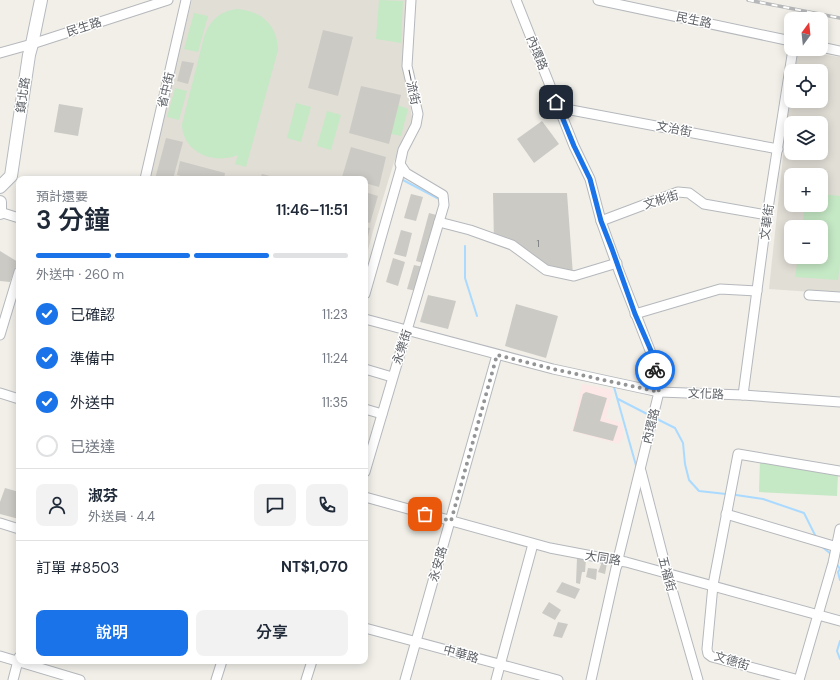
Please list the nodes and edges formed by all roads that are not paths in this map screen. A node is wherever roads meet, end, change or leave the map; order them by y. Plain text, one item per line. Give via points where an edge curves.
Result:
1 (41, 0) edge
2 (168, 0) edge
3 (186, 0) edge
4 (411, 0) edge
5 (516, 0) edge
6 (598, 0) edge
7 (784, 39) edge
8 (32, 44) junction
9 (828, 48) edge
10 (840, 51) edge
11 (0, 53) edge
12 (792, 56) edge
13 (571, 110) dead end
14 (778, 149) junction
15 (401, 168) junction
16 (146, 176) edge
17 (0, 187) edge
18 (0, 202) edge
19 (0, 213) edge
20 (767, 215) junction
21 (16, 217) edge
22 (601, 221) junction
23 (438, 222) junction
24 (617, 264) junction
25 (368, 284) edge
26 (757, 291) junction
27 (809, 294) dead end
28 (840, 297) edge
29 (15, 301) edge
30 (635, 314) junction
31 (368, 320) edge
32 (407, 330) junction
33 (0, 335) edge
34 (497, 355) junction
35 (368, 370) edge
36 (392, 377) junction
37 (659, 392) junction
38 (0, 393) edge
39 (743, 395) junction
40 (16, 398) edge
41 (840, 402) edge
42 (368, 410) edge
43 (382, 414) junction
44 (368, 462) edge
45 (840, 471) edge
46 (640, 472) junction
47 (368, 498) edge
48 (726, 514) junction
49 (451, 521) junction
50 (0, 523) edge
51 (16, 528) edge
52 (840, 529) edge
53 (533, 544) junction
54 (835, 555) junction
55 (619, 561) junction
56 (663, 572) junction
57 (713, 585) junction
58 (819, 614) junction
59 (840, 621) edge
60 (368, 629) edge
61 (416, 641) junction
62 (0, 656) edge
63 (16, 660) edge
64 (17, 664) edge
65 (30, 664) edge
66 (221, 664) edge
67 (311, 664) edge
68 (500, 665) junction
69 (13, 680) edge
70 (80, 680) edge
71 (216, 680) edge
72 (306, 680) edge
73 (405, 680) edge
74 (496, 680) edge
75 (558, 680) edge
76 (591, 680) edge
77 (698, 680) edge
78 (799, 680) edge

1 - 8 street, 鎮北路
2 - 8 street, 民生路
3 - 16 street, 省中街
4 - 15 street, 一流街 via 407,66 418,114 403,150
5 - 22 street, 內環路 via 574,146 590,179
6 - 7 street, 民生路
8 - 11 street, 民生路
8 - 17 street, 鎮北路 via 11,176
9 - 10 street
12 - 14 street, 文華街
13 - 14 street, 文治街
14 - 20 street, 文華街
15 - 23 street, 永樂街 via 444,200
15 - 25 street, 一流街
18 - 19 street
19 - 21 street
20 - 22 street, 文彬街 via 704,204 688,193 678,192
20 - 26 street, 文華街
22 - 24 street, 內環路
23 - 24 street via 512,245 546,270 574,276
23 - 32 street, 永樂街
24 - 30 street, 內環路
26 - 30 street via 720,289
26 - 39 street, 文華街
27 - 28 street
29 - 33 street
30 - 37 street, 內環路 via 652,353
31 - 32 street, 文化路
32 - 34 street, 文化路
32 - 36 street, 永樂街
34 - 37 street, 文化路
34 - 49 street, 永安路
35 - 36 street
36 - 43 street, 永樂街
37 - 39 street, 文化路
37 - 46 street, 內環路
38 - 40 street
39 - 41 street, 文化路
42 - 43 street
43 - 44 street, 永樂街
45 - 48 street via 738,454
46 - 55 street, 內環路
46 - 56 street, 五福街
47 - 49 street, 大同路
48 - 54 street via 818,541
48 - 57 street
49 - 53 street, 大同路
49 - 61 street, 永安路
50 - 51 street
52 - 54 street, 文德街
53 - 55 street, 大同路
53 - 68 street
54 - 58 street, 文德街
55 - 56 street, 大同路
55 - 76 street, 內環路
56 - 57 street, 大同路
56 - 77 street, 五福街
57 - 58 street, 大同路
57 - 78 street, 文德街 via 706,649 708,654
58 - 59 street, 大同路
58 - 78 street, 文德街
60 - 61 street, 中華路
61 - 68 street, 中華路
61 - 73 street, 永安路
62 - 63 street
64 - 69 street
65 - 70 street
66 - 71 street
67 - 72 street
68 - 74 street
68 - 75 street, 中華路

